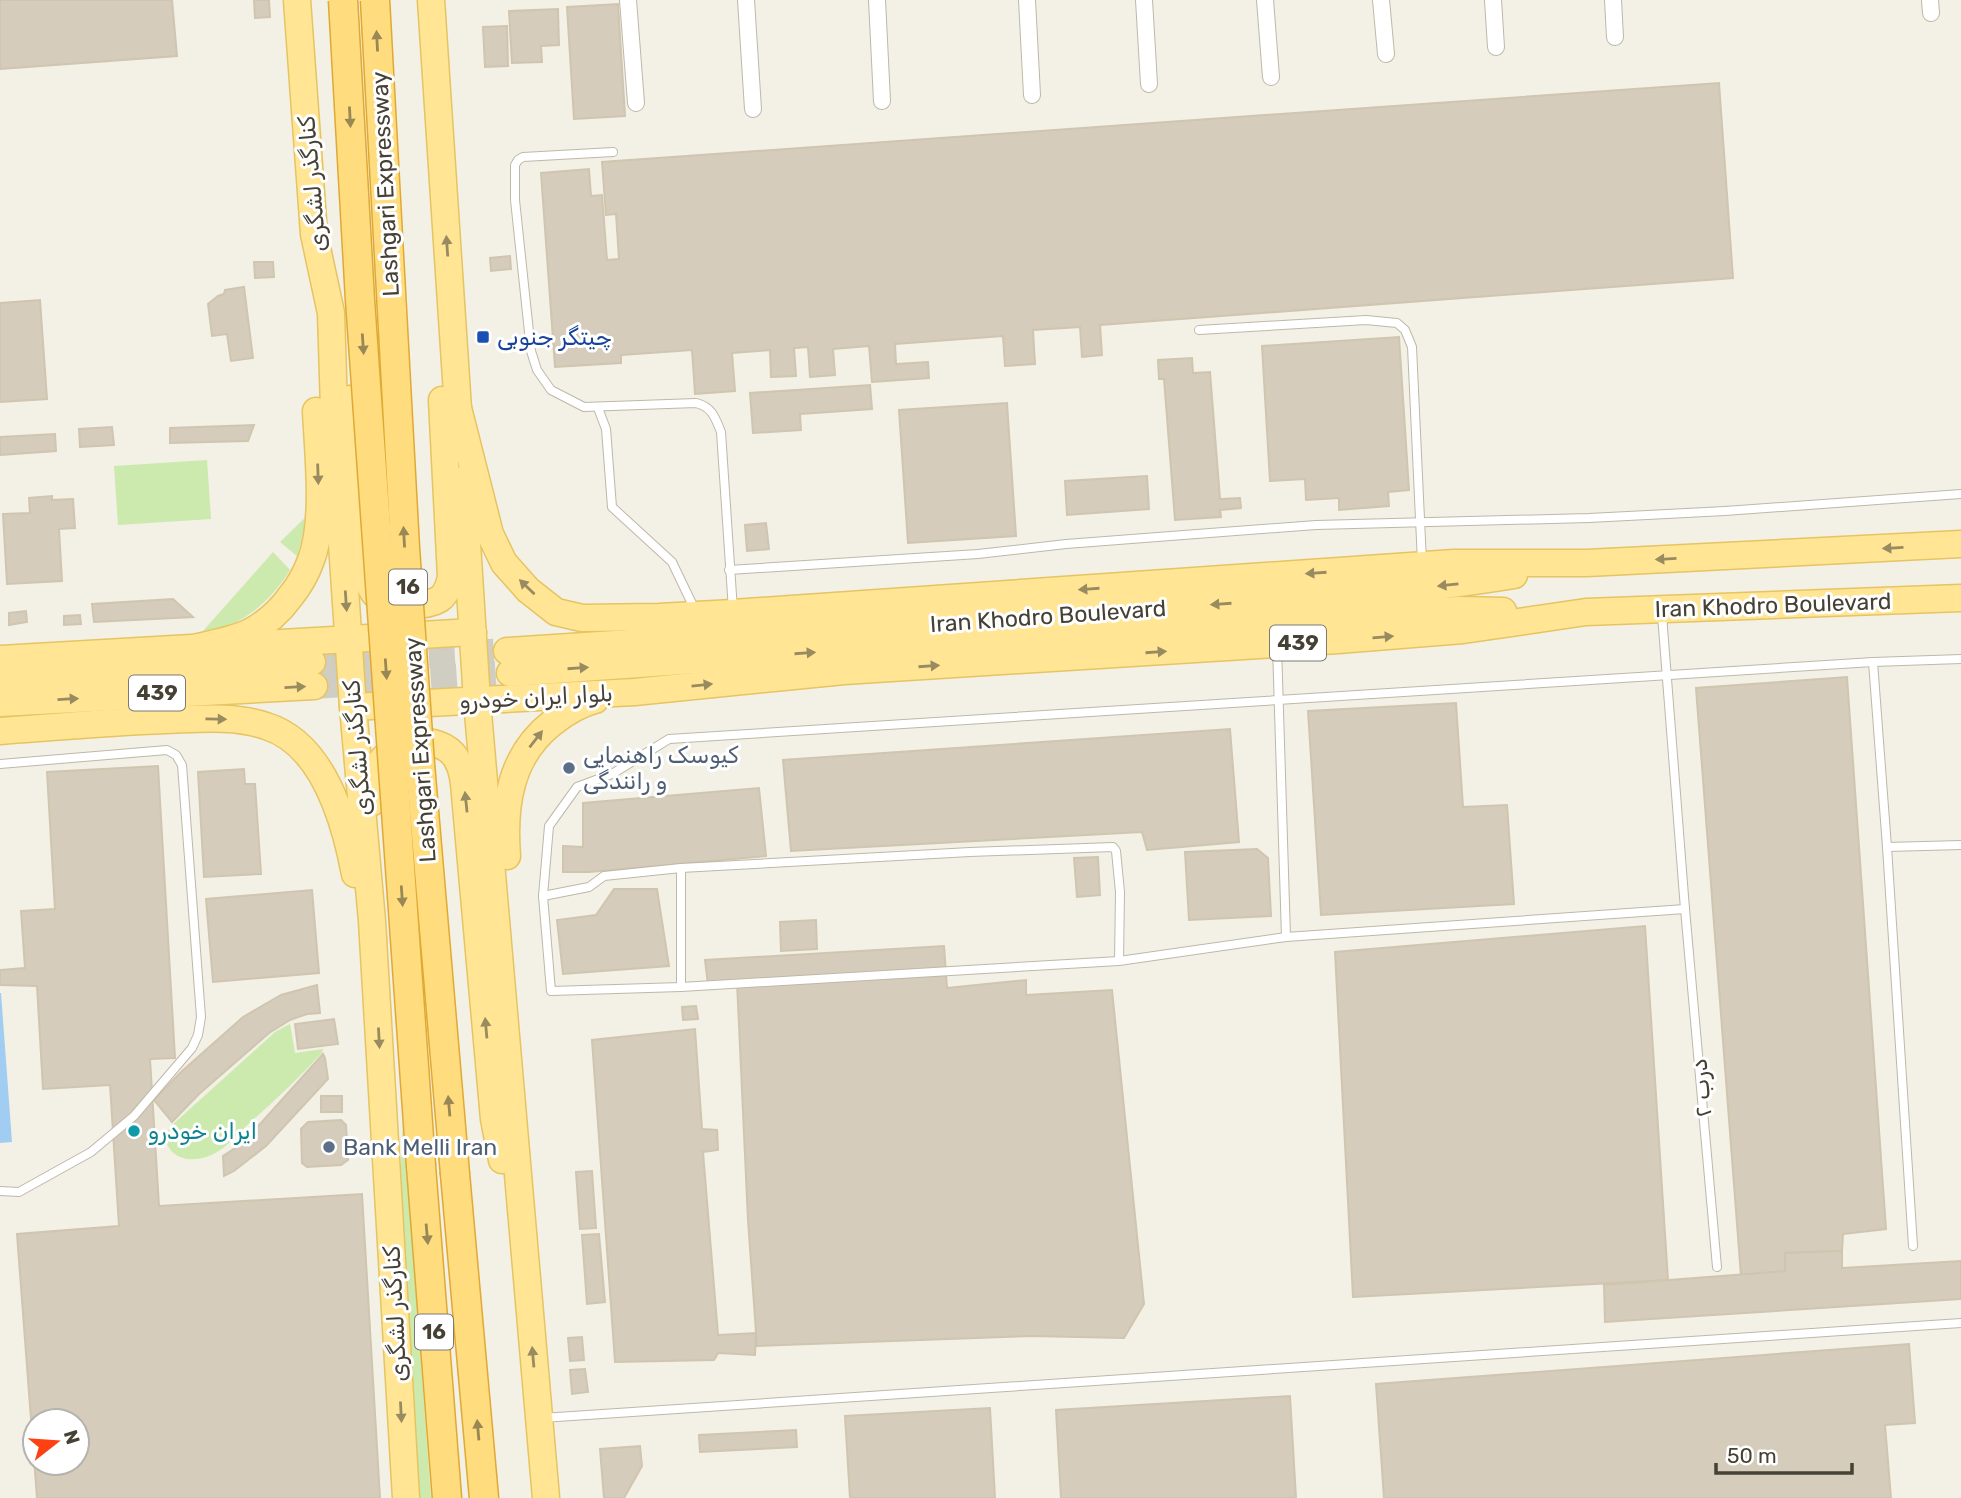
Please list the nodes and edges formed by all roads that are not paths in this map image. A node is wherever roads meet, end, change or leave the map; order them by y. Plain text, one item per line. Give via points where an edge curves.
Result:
1 (297, 0) edge
2 (343, 0) edge
3 (375, 0) edge
4 (430, 0) edge
5 (628, 0) edge
6 (746, 0) edge
7 (877, 0) edge
8 (1027, 0) edge
9 (1144, 0) edge
10 (1265, 0) edge
11 (1381, 0) edge
12 (1493, 0) edge
13 (1613, 0) edge
14 (1615, 37) dead end
15 (1496, 47) dead end
16 (1386, 54) dead end
17 (1270, 77) dead end
18 (1149, 84) dead end
19 (1032, 95) dead end
20 (882, 101) dead end
21 (636, 103) dead end
22 (753, 109) dead end
23 (613, 152) dead end
24 (314, 234) junction
25 (451, 300) junction
26 (331, 313) junction
27 (1199, 330) dead end
28 (458, 408) junction
29 (598, 408) junction
30 (1961, 494) edge
31 (1420, 522) junction
32 (1961, 544) edge
33 (1587, 563) junction
34 (1422, 565) junction
35 (729, 570) junction
36 (1961, 598) edge
37 (1661, 609) junction
38 (1586, 612) junction
39 (733, 613) junction
40 (697, 615) junction
41 (1189, 617) junction
42 (473, 632) junction
43 (349, 639) junction
44 (1277, 644) junction
45 (198, 647) junction
46 (0, 659) edge
47 (1961, 659) edge
48 (508, 662) tunnel mouth
49 (1872, 662) junction
50 (1667, 676) junction
51 (0, 681) edge
52 (634, 692) junction
53 (1278, 699) junction
54 (477, 701) junction
55 (0, 703) edge
56 (353, 707) junction
57 (0, 731) edge
58 (0, 764) edge
59 (1961, 845) edge
60 (1887, 847) junction
61 (681, 868) junction
62 (543, 896) junction
63 (1685, 909) junction
64 (372, 921) junction
65 (1286, 937) junction
66 (1119, 961) junction
67 (681, 988) junction
68 (377, 1000) junction
69 (0, 1191) edge
70 (1913, 1246) dead end
71 (525, 1264) junction
72 (1717, 1267) dead end
73 (1961, 1323) edge
74 (539, 1418) junction
75 (406, 1498) edge
76 (447, 1498) edge
77 (484, 1498) edge
78 (546, 1498) edge

1 - 24 main road, کنارگذر لشگری
2 -> 76 highway, Lashgari Expressway / 16, bridge via 361,314
77 -> 3 highway, Lashgari Expressway / 16, bridge via 420,764
25 -> 4 main road
5 - 21 street
6 - 22 street
7 - 20 street
8 - 19 street
9 - 18 street
10 - 17 street
11 - 16 street
12 - 15 street
13 - 14 street
23 - 29 lane via 523,158 515,165 514,200 537,370 551,390 584,407
24 - 26 main road, کنارگذر لشگری
24 -> 45 main road via 319,503 312,560 300,584 269,620 250,632
25 - 26 main road via 441,379 451,577 440,599 425,603 403,605 377,597 366,574 349,384
25 - 28 main road
26 -> 43 main road, کنارگذر لشگری
27 - 31 lane via 1366,320 1397,323 1412,346
40 -> 28 main road via 582,618 556,611 528,590 504,563 490,534
28 - 42 main road
29 - 35 lane via 696,403 706,405 715,415
29 - 40 lane via 606,429 612,507 672,562
30 - 31 lane via 1726,511
31 - 34 lane
31 - 35 lane
32 -> 33 main road, Iran Khodro Boulevard
33 - 34 main road, Iran Khodro Boulevard
33 -> 41 main road, Iran Khodro Boulevard via 1459,584
34 -> 39 main road, Iran Khodro Boulevard
35 - 39 lane
36 - 37 main road, Iran Khodro Boulevard / 439
37 - 38 main road, Iran Khodro Boulevard / 439
37 - 50 lane, درب ۲
38 - 41 main road, Iran Khodro Boulevard via 1459,610
44 -> 38 main road, Iran Khodro Boulevard / 439 via 1463,630
39 - 40 main road, Iran Khodro Boulevard
41 - 48 main road, Iran Khodro Boulevard
42 - 43 main road, 439
42 - 54 main road
43 - 45 main road, 439
43 - 56 main road, کنارگذر لشگری
52 -> 44 main road, Iran Khodro Boulevard / 439 via 844,671
44 - 53 lane
45 - 46 main road, 439
47 - 49 lane
49 - 50 lane
49 - 60 lane
50 - 53 lane
50 - 63 lane, درب ۲
55 -> 51 main road, 439 via 313,674
52 - 54 main road, بلوار ایران خودرو / 439
71 -> 52 main road via 528,1116 505,830 508,798 520,760 541,732 590,701
53 - 62 lane via 669,739 612,774 577,787 550,826
53 - 65 lane
54 - 56 main road, بلوار ایران خودرو / 439
54 - 71 main road
56 - 64 main road, کنارگذر لشگری
57 -> 68 main road, 439 via 216,719 255,723 288,736 326,780 336,805 353,866
58 - 69 lane via 167,750 176,755 183,765 201,1017 192,1048 134,1115 91,1152 19,1192
59 - 60 lane
60 - 70 lane
61 - 62 lane via 604,876 589,887
61 - 66 lane via 1112,847 1120,892
61 - 67 lane
62 - 67 lane via 551,991
63 - 65 lane
63 - 72 lane, درب ۲
64 - 68 main road, کنارگذر لشگری
71 -> 64 main road via 494,1119 463,773 449,750 438,744 397,747 377,767 370,811
65 - 66 lane
66 - 67 lane
68 -> 75 main road, کنارگذر لشگری
74 -> 71 main road
73 - 74 lane
74 - 78 main road

